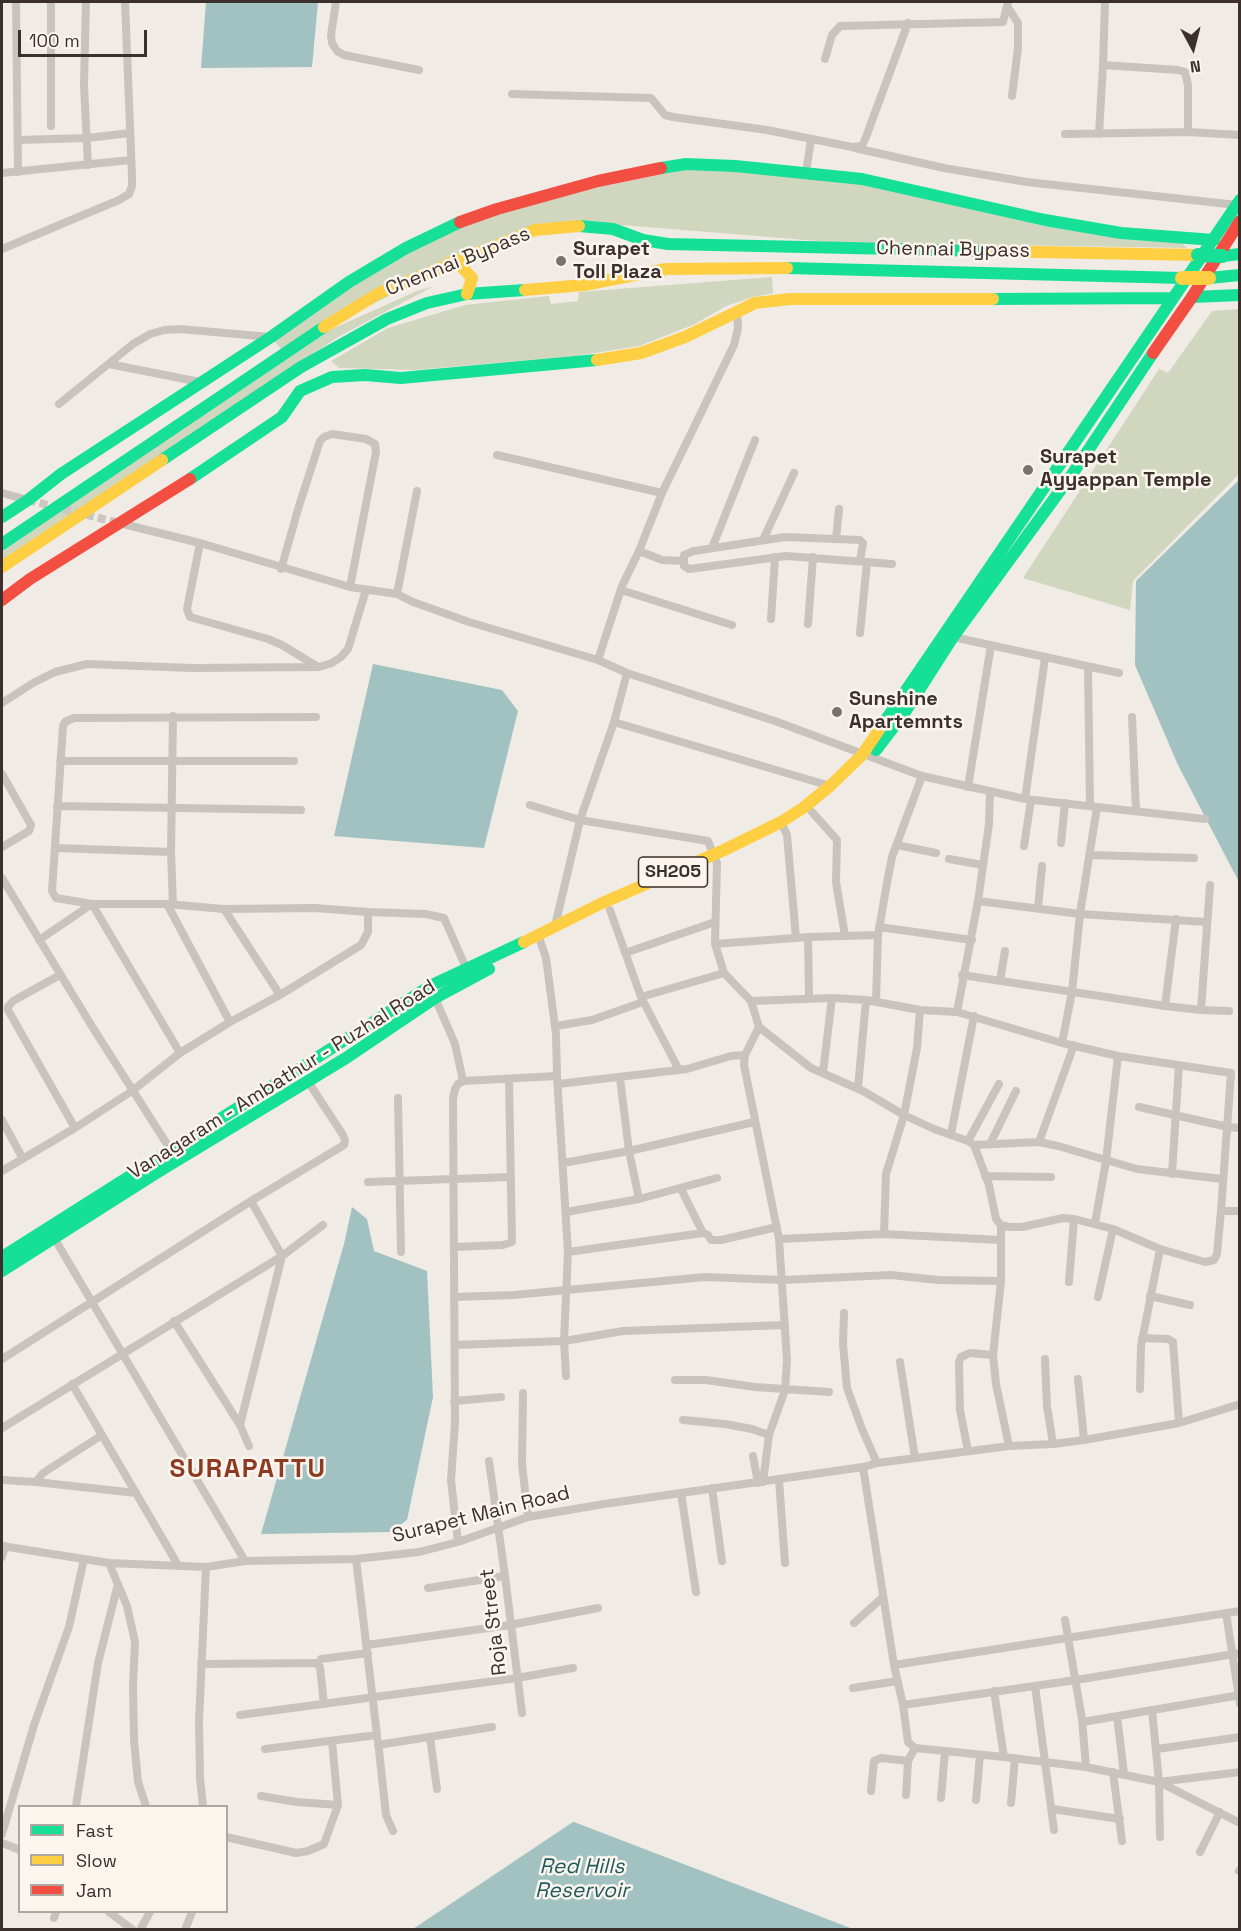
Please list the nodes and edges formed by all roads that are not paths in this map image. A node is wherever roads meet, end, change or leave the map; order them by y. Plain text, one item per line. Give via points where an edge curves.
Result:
1 (16, 2) edge
2 (51, 2) edge
3 (86, 2) edge
4 (125, 2) edge
5 (336, 2) edge
6 (1105, 2) edge
7 (1008, 4) edge
8 (908, 23) junction
9 (825, 59) dead end
10 (1103, 65) junction
11 (418, 70) dead end
12 (512, 94) dead end
13 (1012, 96) dead end
14 (51, 126) dead end
15 (1188, 132) junction
16 (130, 133) junction
17 (1065, 134) dead end
18 (1100, 134) junction
19 (1239, 135) edge
20 (87, 138) junction
21 (811, 139) junction
22 (18, 140) junction
23 (852, 147) junction
24 (131, 160) junction
25 (88, 165) junction
26 (18, 172) junction
27 (2, 173) edge
28 (806, 173) junction
29 (1238, 202) edge
30 (1229, 230) edge
31 (669, 244) junction
32 (2, 249) edge
33 (1239, 254) edge
34 (449, 263) junction
35 (666, 269) junction
36 (1239, 275) edge
37 (467, 294) junction
38 (1239, 295) edge
39 (1192, 297) junction
40 (1172, 298) junction
41 (737, 311) junction
42 (271, 337) junction
43 (109, 364) junction
44 (200, 382) junction
45 (59, 404) dead end
46 (755, 440) dead end
47 (497, 455) dead end
48 (794, 473) dead end
49 (417, 491) dead end
50 (2, 493) edge
51 (662, 493) junction
52 (28, 500) junction
53 (1034, 502) junction
54 (839, 509) dead end
55 (1045, 511) junction
56 (2, 517) edge
57 (119, 523) junction
58 (836, 539) junction
59 (763, 540) junction
60 (200, 543) junction
61 (2, 544) edge
62 (712, 548) junction
63 (639, 551) junction
64 (775, 557) junction
65 (813, 557) junction
66 (684, 561) junction
67 (863, 562) junction
68 (892, 564) dead end
69 (2, 567) edge
70 (281, 569) junction
71 (350, 587) junction
72 (366, 590) junction
73 (621, 590) junction
74 (397, 594) junction
75 (2, 600) edge
76 (771, 619) dead end
77 (808, 624) dead end
78 (732, 625) dead end
79 (860, 633) dead end
80 (953, 637) junction
81 (991, 645) junction
82 (1045, 658) junction
83 (598, 660) junction
84 (319, 668) junction
85 (1088, 668) junction
86 (627, 673) junction
87 (1119, 673) dead end
88 (916, 685) junction
89 (2, 703) edge
90 (173, 716) junction
91 (316, 717) dead end
92 (1132, 717) dead end
93 (614, 722) junction
94 (866, 757) junction
95 (60, 761) junction
96 (294, 761) dead end
97 (174, 762) junction
98 (2, 774) edge
99 (922, 776) junction
100 (830, 786) junction
101 (968, 787) junction
102 (990, 793) junction
103 (1028, 799) junction
104 (1065, 803) junction
105 (530, 805) dead end
106 (57, 806) junction
107 (1094, 807) junction
108 (172, 808) junction
109 (301, 810) dead end
110 (812, 812) junction
111 (1136, 812) junction
112 (1205, 819) dead end
113 (580, 820) junction
114 (783, 825) junction
115 (1061, 843) dead end
116 (897, 845) junction
117 (1024, 846) dead end
118 (2, 847) edge
119 (55, 848) junction
120 (171, 852) junction
121 (936, 853) dead end
122 (1090, 855) junction
123 (715, 858) junction
124 (1194, 858) dead end
125 (949, 859) dead end
126 (983, 865) junction
127 (1042, 866) dead end
128 (2, 878) edge
129 (1210, 885) dead end
130 (978, 901) junction
131 (92, 904) junction
132 (170, 904) junction
133 (1038, 908) junction
134 (224, 909) junction
135 (610, 910) junction
136 (368, 912) junction
137 (1080, 914) junction
138 (1176, 919) junction
139 (716, 922) junction
140 (1206, 922) junction
141 (555, 926) junction
142 (878, 931) junction
143 (845, 936) junction
144 (539, 937) junction
145 (808, 937) junction
146 (796, 938) junction
147 (39, 940) junction
148 (972, 940) junction
149 (715, 944) junction
150 (1005, 951) dead end
151 (625, 952) junction
152 (467, 970) junction
153 (724, 973) junction
154 (60, 975) junction
155 (962, 975) junction
156 (1000, 981) junction
157 (1072, 992) junction
158 (280, 995) junction
159 (809, 998) junction
160 (832, 998) junction
161 (435, 999) junction
162 (642, 999) junction
163 (866, 1000) junction
164 (751, 1001) junction
165 (876, 1002) junction
166 (1165, 1006) junction
167 (920, 1010) junction
168 (1201, 1010) junction
169 (1229, 1011) dead end
170 (957, 1012) junction
171 (974, 1016) junction
172 (230, 1022) junction
173 (556, 1026) junction
174 (759, 1027) junction
175 (1062, 1043) junction
176 (1074, 1045) junction
177 (180, 1053) junction
178 (745, 1055) junction
179 (1118, 1056) junction
180 (1179, 1065) junction
181 (679, 1070) junction
182 (823, 1072) junction
183 (620, 1078) junction
184 (508, 1079) junction
185 (307, 1080) junction
186 (557, 1080) junction
187 (463, 1081) junction
188 (999, 1084) dead end
189 (858, 1088) junction
190 (132, 1091) junction
191 (1016, 1091) dead end
192 (398, 1098) dead end
193 (1139, 1107) dead end
194 (904, 1114) junction
195 (1177, 1115) junction
196 (2, 1120) edge
197 (754, 1122) junction
198 (1228, 1127) junction
199 (75, 1128) junction
200 (1239, 1128) edge
201 (951, 1134) junction
202 (1039, 1142) junction
203 (971, 1143) junction
204 (990, 1144) junction
205 (630, 1151) junction
206 (174, 1154) junction
207 (23, 1159) junction
208 (1106, 1161) junction
209 (563, 1162) junction
210 (2, 1171) edge
211 (1173, 1174) junction
212 (985, 1176) junction
213 (511, 1177) junction
214 (1051, 1177) dead end
215 (717, 1178) dead end
216 (454, 1179) junction
217 (1222, 1179) junction
218 (401, 1180) junction
219 (368, 1182) dead end
220 (681, 1189) junction
221 (639, 1199) junction
222 (251, 1201) junction
223 (1221, 1211) junction
224 (1239, 1211) edge
225 (566, 1212) junction
226 (1074, 1219) junction
227 (1095, 1223) junction
228 (323, 1225) dead end
229 (1001, 1225) junction
230 (777, 1227) junction
231 (1113, 1229) junction
232 (51, 1233) junction
233 (703, 1233) junction
234 (884, 1234) junction
235 (779, 1239) junction
236 (1000, 1240) junction
237 (454, 1247) junction
238 (1160, 1250) junction
239 (401, 1252) dead end
240 (568, 1252) junction
241 (282, 1256) junction
242 (2, 1257) edge
243 (2, 1271) edge
244 (782, 1280) junction
245 (1001, 1281) junction
246 (1069, 1282) dead end
247 (566, 1288) junction
248 (1150, 1296) junction
249 (454, 1297) junction
250 (1098, 1297) dead end
251 (92, 1302) junction
252 (1190, 1305) dead end
253 (844, 1313) dead end
254 (174, 1321) junction
255 (785, 1325) junction
256 (1142, 1338) junction
257 (564, 1341) junction
258 (455, 1345) junction
259 (121, 1353) junction
260 (993, 1354) junction
261 (2, 1359) edge
262 (1046, 1359) dead end
263 (900, 1362) dead end
264 (566, 1376) dead end
265 (1078, 1379) dead end
266 (675, 1380) dead end
267 (72, 1384) junction
268 (1140, 1389) dead end
269 (785, 1390) junction
270 (829, 1392) dead end
271 (523, 1393) dead end
272 (501, 1397) dead end
273 (454, 1401) junction
274 (1239, 1404) edge
275 (683, 1420) dead end
276 (1179, 1423) junction
277 (240, 1425) junction
278 (2, 1428) edge
279 (102, 1434) junction
280 (769, 1435) junction
281 (1084, 1440) junction
282 (1053, 1444) junction
283 (249, 1446) dead end
284 (1009, 1446) junction
285 (968, 1451) junction
286 (753, 1456) dead end
287 (915, 1458) junction
288 (489, 1461) dead end
289 (877, 1463) junction
290 (863, 1467) junction
291 (2, 1480) edge
292 (779, 1480) junction
293 (36, 1482) junction
294 (760, 1482) junction
295 (712, 1488) junction
296 (136, 1493) junction
297 (681, 1493) junction
298 (528, 1517) junction
299 (498, 1528) junction
300 (458, 1542) junction
301 (3, 1546) edge
302 (2, 1557) edge
303 (84, 1558) junction
304 (356, 1559) junction
305 (245, 1561) junction
306 (722, 1561) dead end
307 (110, 1563) junction
308 (785, 1563) dead end
309 (178, 1565) junction
310 (206, 1568) junction
311 (506, 1576) junction
312 (118, 1583) junction
313 (428, 1588) dead end
314 (696, 1592) dead end
315 (883, 1597) junction
316 (598, 1608) dead end
317 (1239, 1611) edge
318 (1226, 1613) junction
319 (1065, 1620) dead end
320 (854, 1623) dead end
321 (510, 1625) junction
322 (1069, 1638) junction
323 (367, 1649) junction
324 (1236, 1654) edge
325 (321, 1659) dead end
326 (201, 1664) junction
327 (894, 1665) junction
328 (573, 1668) dead end
329 (517, 1678) junction
330 (1076, 1680) junction
331 (897, 1681) junction
332 (1035, 1686) junction
333 (853, 1688) dead end
334 (994, 1691) junction
335 (374, 1698) junction
336 (1239, 1698) edge
337 (324, 1704) junction
338 (903, 1706) junction
339 (1152, 1710) junction
340 (522, 1713) dead end
341 (240, 1715) dead end
342 (1117, 1716) junction
343 (1083, 1722) junction
344 (492, 1727) dead end
345 (377, 1735) junction
346 (430, 1737) junction
347 (1239, 1737) edge
348 (332, 1741) junction
349 (378, 1745) junction
350 (915, 1748) junction
351 (265, 1749) dead end
352 (1157, 1749) junction
353 (945, 1751) junction
354 (980, 1755) junction
355 (1004, 1757) junction
356 (1015, 1758) junction
357 (908, 1761) junction
358 (1046, 1763) junction
359 (1086, 1767) junction
360 (1113, 1772) junction
361 (1239, 1772) edge
362 (1124, 1774) junction
363 (1159, 1782) junction
364 (437, 1789) dead end
365 (871, 1791) dead end
366 (906, 1795) dead end
367 (261, 1796) dead end
368 (941, 1798) dead end
369 (976, 1800) dead end
370 (1011, 1803) dead end
371 (76, 1805) edge
372 (146, 1805) edge
373 (203, 1805) edge
374 (338, 1805) junction
375 (1052, 1809) junction
376 (1220, 1812) junction
377 (1120, 1819) junction
378 (1239, 1823) edge
379 (1054, 1830) dead end
380 (393, 1831) dead end
381 (2, 1834) edge
382 (228, 1837) edge
383 (1160, 1837) dead end
384 (1122, 1841) dead end
385 (2, 1843) edge
386 (18, 1849) edge
387 (1200, 1852) dead end
388 (112, 1913) edge
389 (149, 1913) edge
390 (191, 1913) edge
391 (134, 1929) edge
392 (140, 1929) edge
393 (185, 1929) edge

1 - 22 street
2 - 14 street
3 - 20 street
4 - 16 street
5 - 11 street via 331,35 337,51
6 - 10 street
7 - 8 street via 1003,22
7 - 13 street via 1018,23
8 - 9 street via 840,26 832,35
8 - 23 street via 866,137 861,146
10 - 15 street via 1185,72
10 - 18 street
12 - 21 street via 651,98 665,115
15 - 18 street
15 - 19 street
16 - 20 street
16 - 24 street
17 - 18 street
20 - 22 street
20 - 25 street
21 - 23 street
21 - 28 street
22 - 26 street
23 - 29 street via 1027,182
24 - 25 street
24 - 32 street via 129,194
25 - 26 street
26 - 27 street
28 - 30 main road via 862,179 1121,233
28 - 42 main road via 686,164 598,181 497,209 406,248
29 - 30 main road, Vanagaram - Ambathur - Puzhal Road / SH205
30 - 39 main road
30 - 40 main road, Vanagaram - Ambathur - Puzhal Road / SH205
31 - 33 main road, Chennai Bypass, bridge
31 - 34 main road, Chennai Bypass via 613,229 574,226 535,230
31 - 35 main road
34 - 37 main road via 461,266 472,278
34 - 61 main road, Chennai Bypass via 379,293 295,345
35 - 36 main road, Chennai Bypass, bridge via 810,268 1214,278
35 - 37 main road, Chennai Bypass via 584,285
37 - 69 main road, Chennai Bypass via 428,303 387,319 301,367
38 - 39 main road
39 - 55 main road
40 - 41 main road via 790,299 755,303
40 - 53 main road, Vanagaram - Ambathur - Puzhal Road / SH205
41 - 51 street via 734,345
41 - 57 main road via 641,353 576,363 402,378 332,377 300,391 282,417
42 - 43 street via 164,330 133,344
42 - 44 main road
43 - 44 street
43 - 45 street
44 - 52 main road via 60,474
46 - 62 street
47 - 51 street
48 - 59 street
49 - 74 street
50 - 52 street
51 - 63 street
52 - 56 main road
53 - 55 main road
53 - 88 main road, Vanagaram - Ambathur - Puzhal Road / SH205
54 - 58 street
55 - 80 main road
57 - 60 street
57 - 75 main road
58 - 59 street
58 - 67 street via 860,540
59 - 62 street
60 - 70 street
60 - 84 street via 187,609 190,617 268,639
62 - 66 street via 685,553
63 - 66 street via 662,560
63 - 73 street
64 - 65 street
64 - 66 street via 689,569
64 - 76 street
65 - 67 street
65 - 77 street
67 - 68 street
67 - 79 street
70 - 71 street
70 - 71 street via 320,441 332,434 366,439 375,444 376,452
71 - 72 street
72 - 74 street
72 - 84 street via 348,648 332,663
73 - 78 street
73 - 83 street
74 - 83 street via 469,622
80 - 81 street
80 - 88 main road
81 - 82 street
81 - 101 street
82 - 85 street
82 - 103 street
83 - 86 street
84 - 89 street via 87,664 55,672
85 - 87 street
85 - 107 street
86 - 93 street
86 - 94 street via 775,721
88 - 94 main road, Vanagaram - Ambathur - Puzhal Road / SH205
90 - 91 street
90 - 95 street via 68,720 63,726
90 - 97 street
92 - 111 street
93 - 100 street
93 - 113 street
94 - 99 street
94 - 100 main road, Vanagaram - Ambathur - Puzhal Road / SH205
94 - 110 main road
95 - 97 street
95 - 106 street
96 - 97 street
97 - 108 street
98 - 118 street via 31,825
99 - 101 street
99 - 116 street
100 - 114 main road, Vanagaram - Ambathur - Puzhal Road / SH205
101 - 102 street
102 - 103 street
102 - 126 street
103 - 104 street
103 - 117 street
104 - 107 street
104 - 115 street
105 - 113 street
106 - 108 street
106 - 119 street
107 - 111 street
107 - 122 street
108 - 109 street
108 - 120 street
110 - 114 main road
110 - 143 street via 837,840 836,882
111 - 112 street
113 - 123 street via 708,841
113 - 141 street
114 - 123 main road, Vanagaram - Ambathur - Puzhal Road / SH205
114 - 146 street via 793,882
116 - 121 street
116 - 142 street
119 - 120 street
119 - 131 street via 53,895
120 - 132 street
122 - 124 street
122 - 137 street
123 - 135 main road
123 - 139 street
123 - 141 main road, Vanagaram - Ambathur - Puzhal Road / SH205
125 - 126 street
126 - 130 street
127 - 133 street
128 - 147 street
129 - 140 street
130 - 133 street
130 - 148 street
131 - 132 street
131 - 147 street
131 - 177 street
132 - 134 street
132 - 172 street
133 - 137 street
134 - 136 street
134 - 158 street
135 - 144 main road
135 - 151 street
136 - 152 street via 444,918
136 - 158 street via 368,932 361,945
137 - 138 street
137 - 157 street
138 - 140 street
138 - 166 street
139 - 149 street
139 - 151 street
140 - 168 street
141 - 144 main road, Vanagaram - Ambathur - Puzhal Road / SH205
142 - 143 street
142 - 148 street
142 - 165 street
143 - 145 street
144 - 152 main road, Vanagaram - Ambathur - Puzhal Road / SH205
144 - 161 main road
144 - 173 street
145 - 146 street
145 - 159 street
146 - 149 street
147 - 154 street
148 - 155 street
149 - 153 street
150 - 156 street
151 - 162 street
152 - 206 main road, Vanagaram - Ambathur - Puzhal Road / SH205 via 430,986
153 - 162 street
153 - 164 street
154 - 190 street
154 - 199 street via 13,1001 8,1010
155 - 156 street
155 - 170 street
156 - 157 street
157 - 166 street
157 - 175 street
158 - 172 street
159 - 160 street
159 - 164 street
160 - 163 street
160 - 182 street
161 - 185 main road
161 - 187 street via 455,1044
162 - 173 street via 592,1020
162 - 181 street
163 - 165 street
163 - 189 street
164 - 174 street
165 - 167 street
166 - 168 street
167 - 170 street
167 - 194 street
168 - 169 street
170 - 171 street
171 - 175 street
171 - 201 street
172 - 177 street
173 - 186 street
174 - 178 street
174 - 182 street via 806,1064
175 - 176 street
176 - 179 street
176 - 202 street
177 - 190 street
178 - 181 street
178 - 197 street
179 - 180 street
179 - 208 street
180 - 195 street
180 - 198 street via 1231,1073
181 - 183 street
182 - 189 street
183 - 186 street
183 - 205 street
184 - 186 street
184 - 187 street
184 - 213 street
185 - 206 main road
185 - 222 street via 343,1135 344,1145
186 - 209 street
187 - 216 street via 458,1084 453,1100
188 - 203 street
189 - 194 street
190 - 199 street
190 - 206 street
191 - 204 street
192 - 218 street
193 - 195 street
194 - 201 street
194 - 234 street via 886,1174
195 - 198 street
195 - 211 street
196 - 207 street
197 - 205 street
197 - 230 street
198 - 200 street
198 - 217 street
199 - 207 street
201 - 203 street
202 - 204 street
202 - 208 street
203 - 204 street
203 - 212 street
205 - 209 street
205 - 221 street
206 - 232 main road, Vanagaram - Ambathur - Puzhal Road / SH205
207 - 210 street
208 - 211 street
208 - 227 street
209 - 225 street
211 - 217 street
212 - 214 street
212 - 229 street
213 - 216 street
213 - 237 street via 511,1243
215 - 220 street
216 - 218 street
216 - 237 street
217 - 223 street
218 - 219 street
218 - 239 street
220 - 221 street
220 - 233 street
221 - 225 street
222 - 241 street
222 - 251 street
223 - 224 street
223 - 238 street via 1214,1260 1205,1262
225 - 240 street
226 - 227 street
226 - 229 street via 1022,1227
226 - 246 street
227 - 231 street
228 - 241 street
229 - 236 street
230 - 233 street via 716,1241
230 - 235 street
231 - 238 street
231 - 250 street
232 - 242 main road, Vanagaram - Ambathur - Puzhal Road / SH205
232 - 243 main road
232 - 251 street
233 - 240 street
234 - 235 street
234 - 236 street
235 - 244 street
236 - 245 street
237 - 249 street
238 - 248 street
240 - 247 street
241 - 254 street
241 - 277 street
244 - 245 street via 891,1275
244 - 247 street via 705,1276
244 - 255 street
245 - 260 street
247 - 249 street
247 - 257 street
248 - 252 street
248 - 256 street
249 - 258 street
251 - 259 street
251 - 261 street
253 - 289 street via 847,1388
254 - 259 street
254 - 277 street
255 - 257 street via 623,1331
255 - 269 street
256 - 268 street
256 - 276 street via 1173,1342
257 - 258 street
257 - 264 street
258 - 273 street
259 - 267 street
259 - 305 street
260 - 284 street
260 - 285 street via 967,1353 959,1362 958,1392
262 - 282 street
263 - 287 street
265 - 281 street
266 - 269 street
267 - 278 street
267 - 279 street
269 - 270 street
269 - 280 street
271 - 298 street via 522,1464
272 - 273 street
273 - 300 street via 450,1480
274 - 276 street, Surapet Main Road
275 - 280 street via 725,1424
276 - 281 street, Surapet Main Road
277 - 283 street
279 - 293 street via 43,1473
279 - 296 street
280 - 294 street
281 - 282 street, Surapet Main Road
282 - 284 street, Surapet Main Road
284 - 285 street, Surapet Main Road
285 - 287 street, Surapet Main Road
286 - 294 street
287 - 289 street, Surapet Main Road
288 - 299 street, Roja Street
289 - 290 street, Surapet Main Road
290 - 292 street, Surapet Main Road
290 - 315 street
291 - 293 street
292 - 294 street, Surapet Main Road
292 - 308 street
293 - 296 street
294 - 295 street, Surapet Main Road
295 - 297 street, Surapet Main Road
295 - 306 street
296 - 309 street
297 - 298 street, Surapet Main Road
297 - 314 street
298 - 299 street, Surapet Main Road
299 - 300 street, Surapet Main Road
299 - 311 street, Roja Street
300 - 304 street, Surapet Main Road via 419,1552
301 - 302 street
301 - 303 street, Surapet Main Road
303 - 307 street, Surapet Main Road
303 - 381 street via 69,1627 34,1725
304 - 305 street, Surapet Main Road
304 - 323 street
305 - 310 street, Surapet Main Road
307 - 309 street, Surapet Main Road
307 - 312 street
309 - 310 street, Surapet Main Road
310 - 326 street
311 - 313 street
311 - 321 street, Roja Street
312 - 371 street via 98,1663
312 - 372 street via 135,1642 134,1740 138,1782
315 - 320 street
315 - 327 street
316 - 321 street
317 - 318 street
318 - 322 street
318 - 324 street
319 - 322 street
321 - 323 street
321 - 329 street, Roja Street
322 - 327 street
322 - 330 street
323 - 325 street
323 - 335 street
324 - 330 street
324 - 336 street
326 - 337 street via 318,1663
326 - 373 street
327 - 331 street
328 - 329 street
329 - 335 street
329 - 340 street, Roja Street
330 - 332 street
330 - 343 street
331 - 333 street
331 - 338 street
332 - 334 street
332 - 358 street
334 - 338 street
334 - 355 street
335 - 337 street
335 - 345 street
336 - 339 street
337 - 341 street
338 - 350 street via 908,1742
339 - 342 street
339 - 352 street
342 - 343 street
342 - 362 street
343 - 359 street
344 - 346 street
345 - 348 street
345 - 349 street
346 - 349 street
346 - 364 street
347 - 352 street
348 - 351 street
348 - 374 street
349 - 380 street via 387,1815
350 - 353 street
350 - 357 street
352 - 363 street
353 - 354 street
353 - 368 street
354 - 355 street
354 - 369 street
355 - 356 street
356 - 358 street
356 - 370 street
357 - 365 street via 874,1761
357 - 366 street
358 - 359 street
358 - 375 street
359 - 360 street
360 - 362 street
360 - 377 street
361 - 363 street
362 - 363 street
363 - 376 street
363 - 383 street
367 - 374 street
374 - 382 street via 324,1844 308,1851 296,1853
375 - 377 street
375 - 379 street
376 - 378 street
376 - 387 street
377 - 384 street
385 - 386 street
388 - 391 street
389 - 392 street
390 - 393 street

